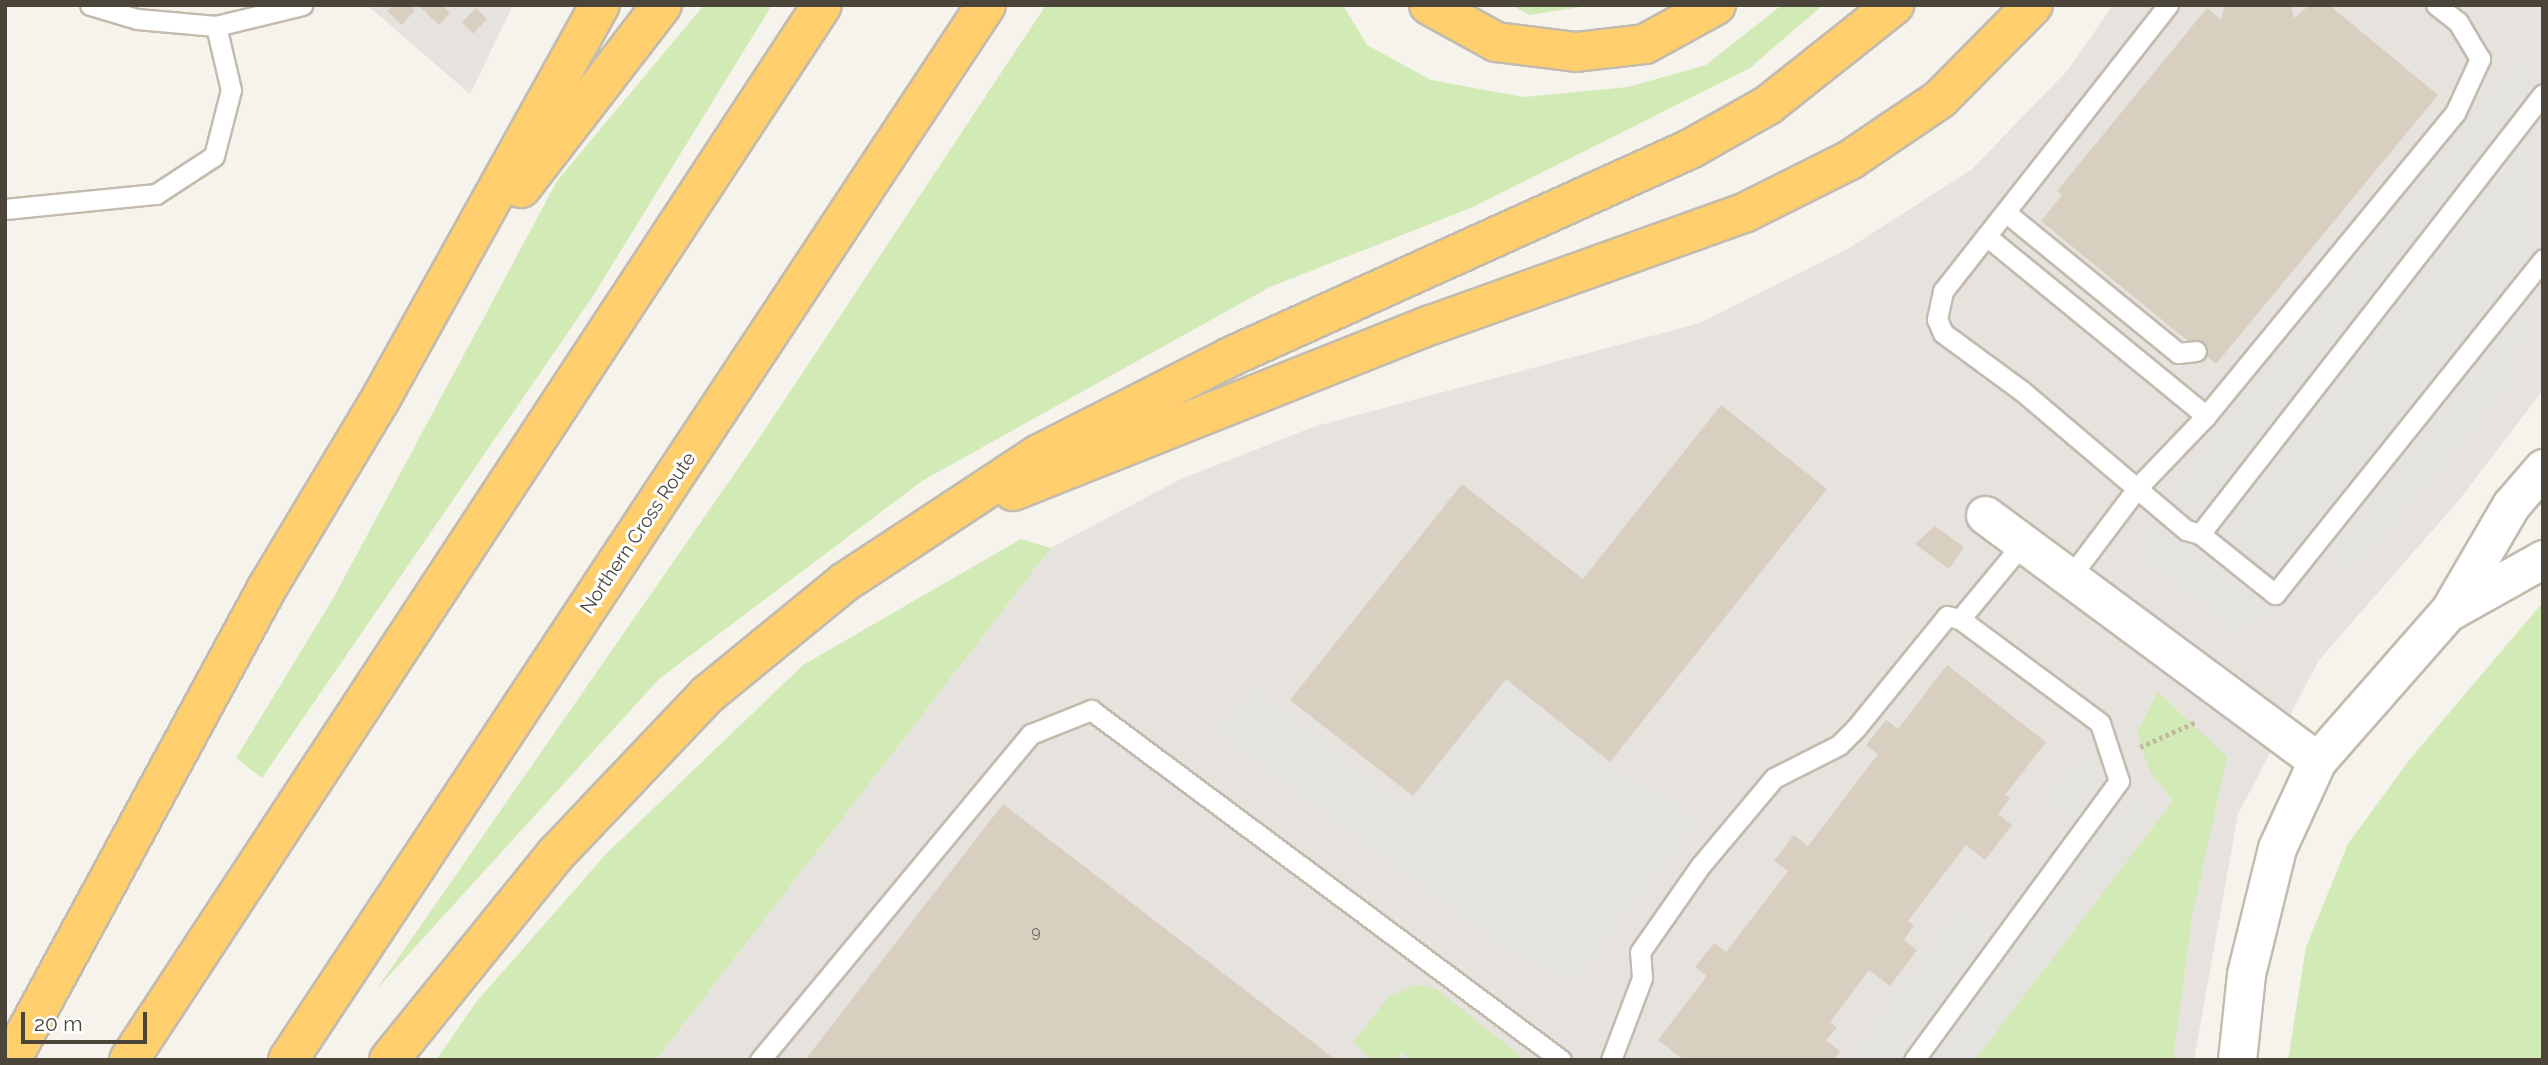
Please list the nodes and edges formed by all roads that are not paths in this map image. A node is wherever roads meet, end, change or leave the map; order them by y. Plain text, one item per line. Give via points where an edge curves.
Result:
1 (90, 5) edge
2 (302, 5) edge
3 (600, 5) edge
4 (662, 5) edge
5 (822, 5) edge
6 (986, 5) edge
7 (1429, 5) edge
8 (1716, 5) edge
9 (1894, 5) edge
10 (2033, 5) edge
11 (2168, 5) edge
12 (2436, 5) edge
13 (216, 26) junction
14 (2543, 94) edge
15 (5, 209) edge
16 (2009, 215) junction
17 (1990, 239) junction
18 (2543, 259) edge
19 (2196, 351) dead end
20 (380, 400) junction
21 (2206, 416) junction
22 (2543, 468) edge
23 (2138, 487) junction
24 (948, 514) junction
25 (1985, 515) dead end
26 (2200, 534) junction
27 (2023, 543) junction
28 (2543, 559) edge
29 (2070, 577) junction
30 (2449, 611) junction
31 (1960, 619) junction
32 (2317, 761) junction
33 (11, 1060) edge
34 (129, 1060) edge
35 (288, 1060) edge
36 (389, 1060) edge
37 (760, 1060) edge
38 (1561, 1060) edge
39 (1611, 1060) edge
40 (1914, 1060) edge
41 (2237, 1060) edge

1 - 13 lane via 137,19
2 - 13 lane
3 - 20 highway
4 - 20 highway via 530,176
5 - 34 highway
6 - 35 highway, Northern Cross Route
7 - 8 highway via 1496,42 1576,52 1645,44
9 - 24 highway via 1768,105 1690,149 1230,357 1039,454
10 - 24 highway via 1940,99 1850,159 1744,213 1431,325
11 - 16 lane
12 - 21 lane via 2458,22 2480,59 2455,113
13 - 15 lane via 232,90 214,156 156,194
14 - 26 lane
16 - 17 lane
16 - 19 lane via 2178,353
17 - 21 lane
17 - 23 lane via 1943,291 1937,319 1943,333
18 - 26 lane via 2275,594
20 - 33 highway via 267,588
21 - 23 lane
22 - 30 street via 2511,505
23 - 26 lane via 2186,530
23 - 29 lane
24 - 36 highway via 845,582 708,694 555,855
25 - 27 street
27 - 29 street
27 - 31 lane
28 - 30 street
29 - 32 street
30 - 32 street
31 - 39 lane via 1947,616 1933,628 1839,745 1774,778 1701,866 1640,952 1642,978
31 - 40 lane via 2100,723 2119,780 2105,807
32 - 41 street via 2277,848 2246,974
37 - 38 lane via 1031,734 1091,710

